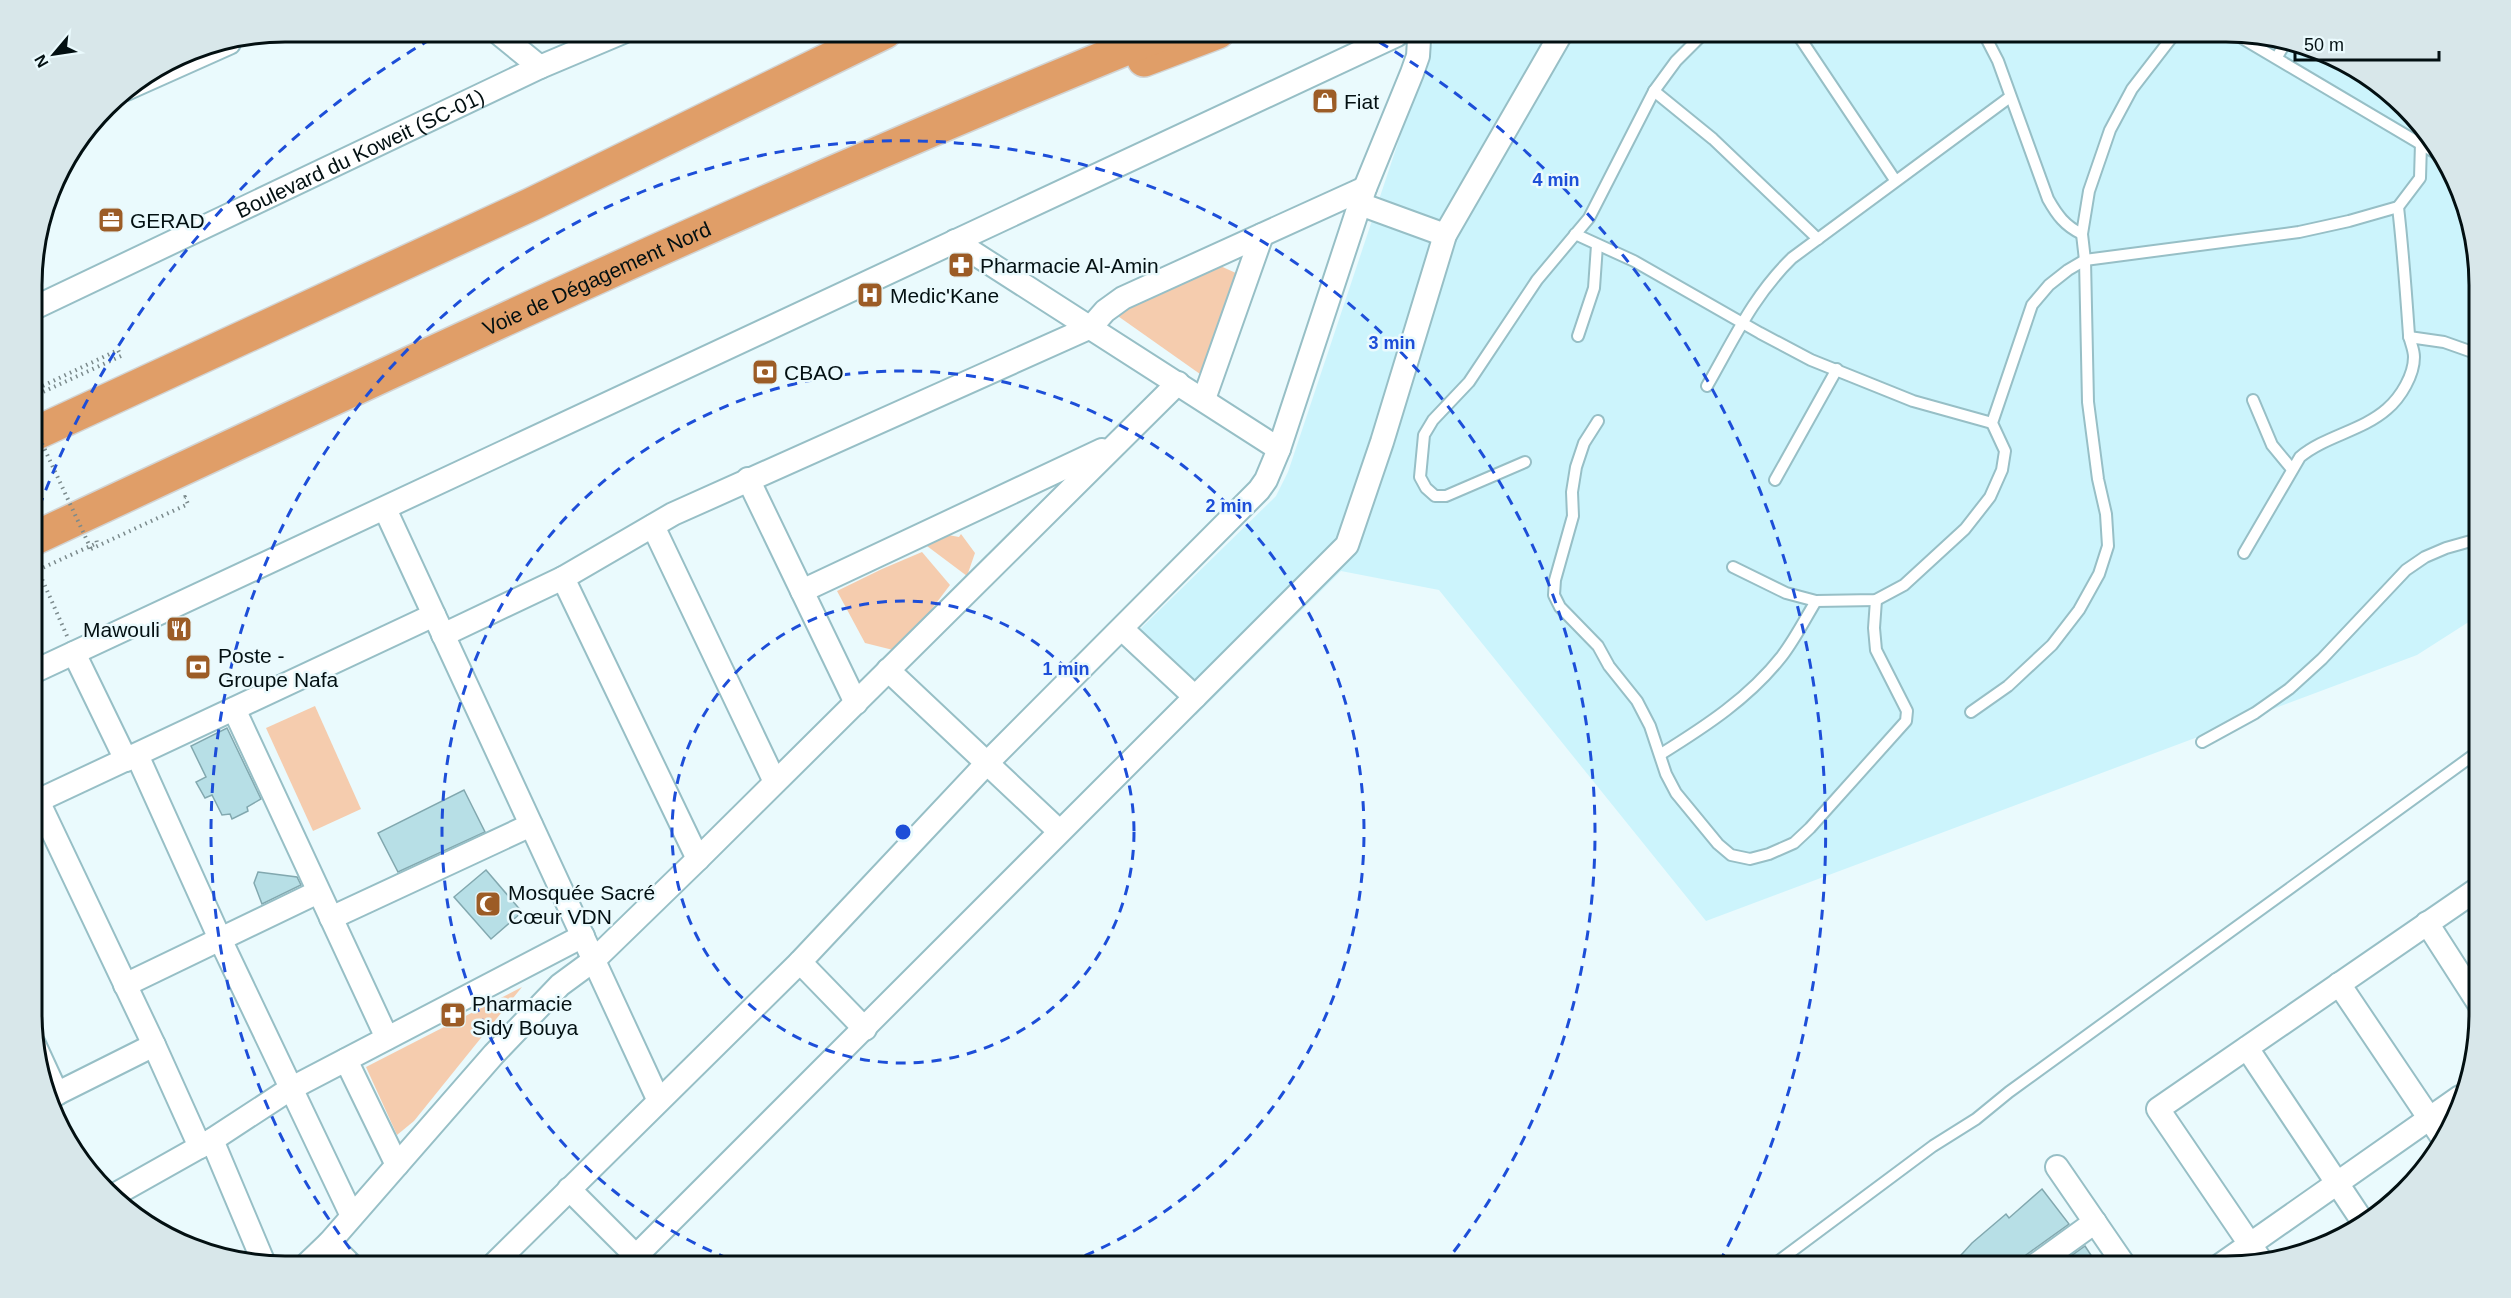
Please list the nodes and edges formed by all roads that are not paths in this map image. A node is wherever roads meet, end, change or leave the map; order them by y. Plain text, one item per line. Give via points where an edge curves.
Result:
1 (509, 42) edge
2 (599, 42) edge
3 (851, 42) edge
4 (863, 42) edge
5 (1143, 42) edge
6 (1193, 42) edge
7 (1391, 42) edge
8 (1412, 42) edge
9 (1556, 42) edge
10 (1695, 42) edge
11 (1803, 42) edge
12 (1988, 42) edge
13 (2168, 42) edge
14 (2254, 44) edge
15 (2282, 49) edge
16 (2277, 57) junction
17 (822, 61) junction
18 (540, 67) junction
19 (1654, 91) junction
20 (2010, 97) junction
21 (2421, 143) junction
22 (2425, 146) edge
23 (841, 169) junction
24 (1896, 180) junction
25 (1363, 196) junction
26 (2398, 207) junction
27 (1575, 234) junction
28 (2082, 234) junction
29 (1262, 235) junction
30 (1445, 235) junction
31 (1818, 239) junction
32 (955, 241) junction
33 (1597, 245) junction
34 (2085, 260) junction
35 (42, 304) edge
36 (1741, 321) junction
37 (1091, 327) junction
38 (1578, 336) dead end
39 (2409, 337) junction
40 (2469, 351) edge
41 (1837, 369) junction
42 (1178, 383) junction
43 (1707, 386) dead end
44 (1204, 399) junction
45 (2253, 400) dead end
46 (1598, 421) dead end
47 (1992, 423) junction
48 (42, 430) edge
49 (1116, 444) junction
50 (1279, 449) junction
51 (1525, 462) dead end
52 (2291, 468) junction
53 (748, 479) junction
54 (1775, 480) dead end
55 (385, 509) junction
56 (654, 526) junction
57 (42, 535) edge
58 (2469, 542) edge
59 (2244, 553) dead end
60 (1733, 567) dead end
61 (563, 578) junction
62 (802, 591) junction
63 (1876, 600) junction
64 (1816, 601) junction
65 (439, 625) junction
66 (1122, 629) junction
67 (74, 653) junction
68 (42, 668) edge
69 (888, 670) junction
70 (1195, 697) junction
71 (856, 703) junction
72 (234, 709) junction
73 (1971, 712) dead end
74 (2202, 742) dead end
75 (1661, 754) junction
76 (131, 757) junction
77 (2469, 758) edge
78 (988, 762) junction
79 (775, 782) junction
80 (42, 799) edge
81 (42, 814) edge
82 (531, 825) junction
83 (1059, 831) junction
84 (698, 859) junction
85 (318, 892) junction
86 (2469, 895) edge
87 (331, 918) junction
88 (2427, 923) junction
89 (583, 936) junction
90 (220, 939) junction
91 (594, 960) junction
92 (800, 962) junction
93 (2339, 984) junction
94 (124, 985) junction
95 (2469, 987) edge
96 (866, 1029) junction
97 (387, 1038) junction
98 (154, 1045) junction
99 (2247, 1048) junction
100 (346, 1060) junction
101 (290, 1089) junction
102 (56, 1094) edge
103 (658, 1099) junction
104 (2452, 1102) edge
105 (2429, 1118) junction
106 (2438, 1131) edge
107 (206, 1144) junction
108 (398, 1165) junction
109 (2057, 1167) dead end
110 (2337, 1183) junction
111 (569, 1189) junction
112 (120, 1192) edge
113 (351, 1216) junction
114 (2359, 1216) edge
115 (2095, 1222) junction
116 (330, 1242) junction
117 (2256, 1253) edge
118 (259, 1254) edge
119 (315, 1256) edge
120 (343, 1256) edge
121 (502, 1256) edge
122 (627, 1256) edge
123 (636, 1256) edge
124 (1785, 1256) edge
125 (2048, 1256) edge
126 (2118, 1256) edge

1 - 18 street
2 - 18 street, Boulevard du Koweit (SC-01)
3 - 17 highway
4 - 17 highway
5 - 23 highway, Voie de Dégagement Nord
6 - 23 highway via 924,149
7 - 32 street
8 - 25 street via 1418,56
9 - 30 street
10 - 19 lane
11 - 24 lane
12 - 20 lane
13 - 28 lane via 2132,89 2110,130 2089,192
14 - 16 lane
15 - 16 lane
16 - 21 lane
17 - 48 highway via 530,206
18 - 35 street, Boulevard du Koweit (SC-01)
19 - 27 lane via 1589,218
19 - 31 lane via 1713,139
20 - 24 lane
20 - 28 lane via 2048,199 2069,228
21 - 22 lane
21 - 26 lane via 2420,178
23 - 57 highway, Voie de Dégagement Nord via 466,336
24 - 31 lane
25 - 29 street
25 - 30 street
25 - 50 street
26 - 34 lane via 2299,232
26 - 39 lane via 2409,300
27 - 33 lane
27 - 51 lane via 1537,280 1469,382 1433,420 1424,435 1420,477 1435,496 1446,496
28 - 34 lane
29 - 37 street via 1123,298
29 - 44 street
30 - 70 street via 1347,545
31 - 36 lane via 1774,275
32 - 37 street
32 - 55 street
33 - 36 lane via 1634,261
33 - 38 lane via 1594,288
34 - 47 lane via 2049,285 2032,305
34 - 73 lane via 2088,402 2108,546 2084,601 2052,645 2008,686
36 - 41 lane via 1811,360
36 - 43 lane
37 - 42 street
37 - 53 street
39 - 40 lane
39 - 52 lane via 2414,357 2409,378 2388,409 2309,449
41 - 47 lane via 1913,401
41 - 54 lane
42 - 44 street
42 - 49 street
44 - 50 street
45 - 52 lane via 2272,445
46 - 75 lane via 1575,467 1573,516 1554,595 1560,607 1599,646 1637,701
47 - 63 lane via 2005,451 2002,471 1990,497 1965,529 1921,570 1904,585
49 - 62 street
49 - 69 street
50 - 66 street via 1255,496
52 - 59 lane
53 - 56 street
53 - 62 street
55 - 65 street
55 - 67 street
56 - 61 street
56 - 79 street
58 - 74 lane via 2425,557 2406,570 2289,689
60 - 64 lane via 1786,593
61 - 65 street
61 - 84 street
62 - 71 street
63 - 64 lane
63 - 75 lane via 1876,650 1906,711 1906,721 1794,843 1749,859 1731,855 1676,793
64 - 75 lane via 1783,655 1761,679 1713,721
65 - 72 street
65 - 82 street
66 - 70 street
66 - 78 street
67 - 68 street
67 - 76 street
69 - 71 street
69 - 78 street
70 - 83 street
71 - 79 street
72 - 76 street
72 - 85 street
76 - 80 street
76 - 90 street
77 - 124 lane
78 - 83 street
78 - 92 street
79 - 84 street
81 - 94 street
82 - 87 street
82 - 89 street
83 - 96 street
84 - 91 street
85 - 87 street
85 - 90 street
86 - 88 street
87 - 97 street
88 - 93 street
88 - 95 street
89 - 91 street
89 - 97 street
90 - 94 street
90 - 101 street
91 - 103 street
91 - 108 street via 560,985
92 - 96 street
92 - 103 street
93 - 99 street
93 - 105 street
94 - 98 street
96 - 123 street
97 - 100 street
98 - 102 street
98 - 107 street
99 - 110 street
99 - 117 street via 2158,1109
100 - 101 street
100 - 108 street
101 - 107 street
101 - 113 street
103 - 111 street
104 - 105 street
105 - 106 street
105 - 110 street
107 - 112 street
107 - 118 street
108 - 113 street
109 - 115 street
110 - 114 street
110 - 117 street
111 - 121 street
111 - 122 street
113 - 116 street
115 - 125 street
115 - 126 street
116 - 119 street
116 - 120 street

